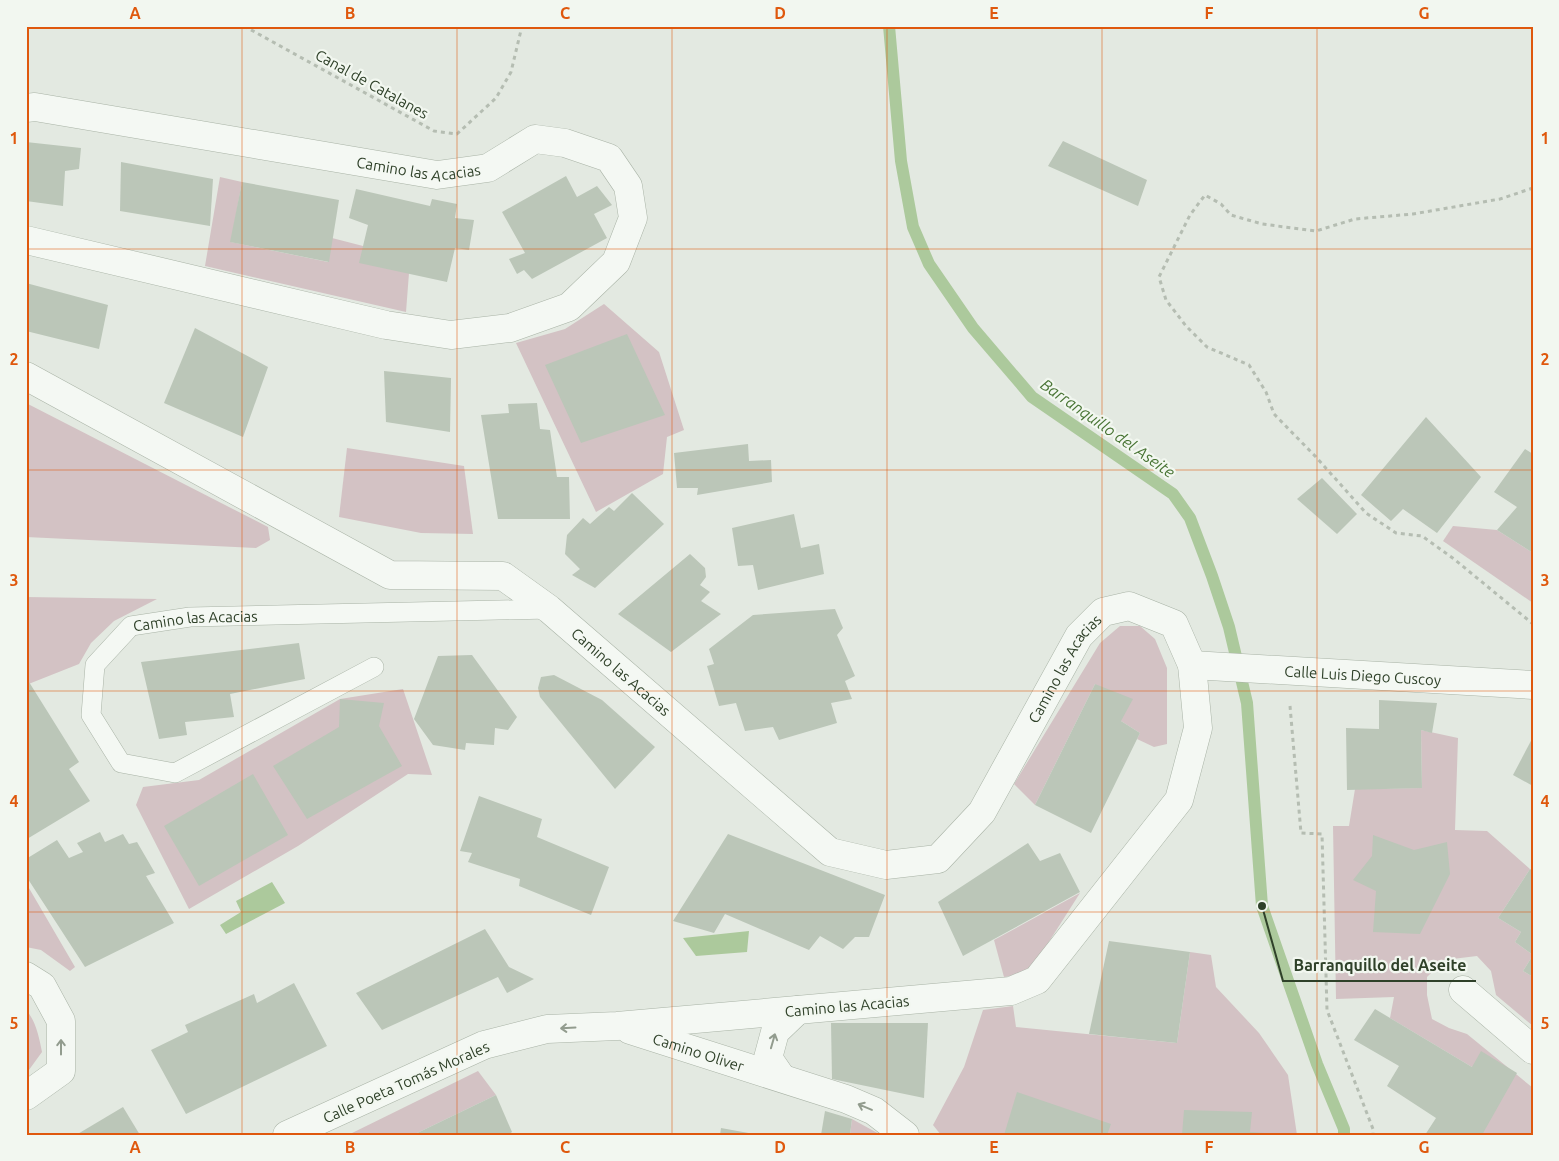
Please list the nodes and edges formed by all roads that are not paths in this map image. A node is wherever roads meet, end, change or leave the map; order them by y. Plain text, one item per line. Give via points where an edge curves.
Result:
1 (26, 108) edge
2 (26, 240) edge
3 (26, 376) edge
4 (549, 609) junction
5 (1192, 665) junction
6 (374, 667) dead end
7 (1533, 685) edge
8 (26, 976) edge
9 (1463, 990) dead end
10 (798, 1010) junction
11 (617, 1026) junction
12 (1533, 1050) edge
13 (781, 1077) junction
14 (26, 1096) edge
15 (287, 1135) edge
16 (904, 1135) edge

1 - 2 street, Camino las Acacias via 437,175 488,168 535,139 565,142 609,158 628,186 632,218 616,262 569,307 510,328 451,334 386,325
3 - 4 street, Camino las Acacias via 390,575 503,576
4 - 5 street, Camino las Acacias via 830,852 886,865 938,859 982,812 1079,636 1103,612 1129,606 1174,624
4 - 6 lane, Camino las Acacias via 190,617 131,626 95,666 91,715 121,763 175,772
5 - 7 street, Calle Luis Diego Cuscoy
5 - 10 street, Camino las Acacias via 1198,728 1179,800 1037,980 1011,991
14 -> 8 street via 61,1071 61,1021 42,986
9 - 12 street
10 - 11 street, Camino las Acacias
13 -> 10 street, Camino Oliver via 768,1058 775,1032
11 - 13 street, Camino Oliver
11 -> 15 street, Calle Poeta Tomás Morales via 547,1029 484,1045
16 -> 13 street, Camino Oliver via 874,1111

